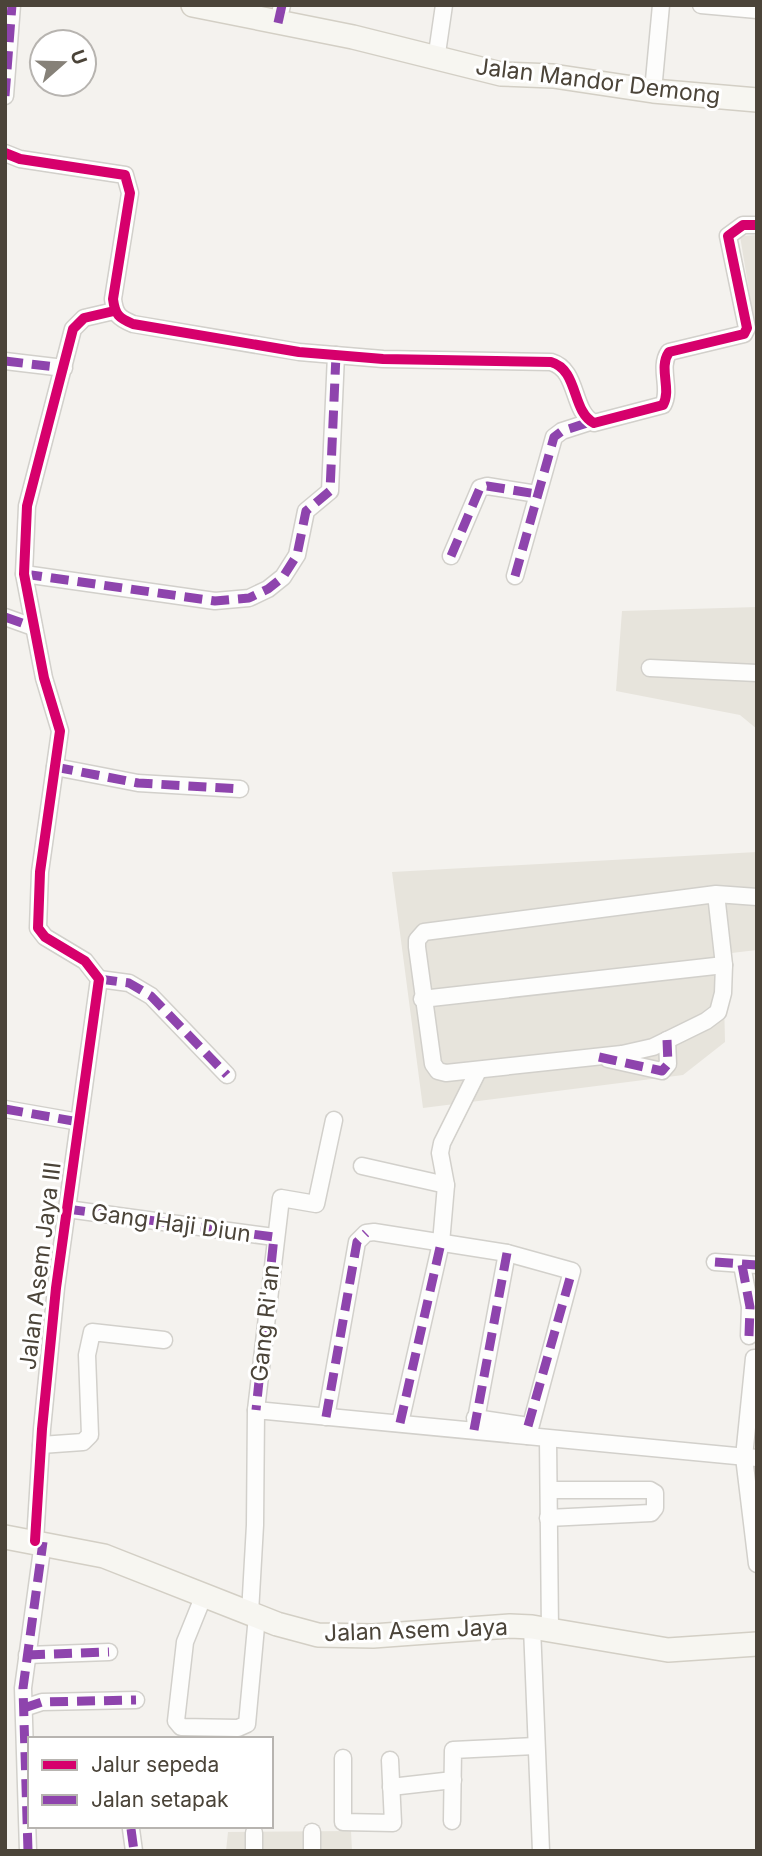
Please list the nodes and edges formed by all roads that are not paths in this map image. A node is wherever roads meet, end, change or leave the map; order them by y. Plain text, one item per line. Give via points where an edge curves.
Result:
1 (12, 5) edge
2 (193, 5) edge
3 (444, 5) edge
4 (662, 5) edge
5 (701, 5) edge
6 (757, 10) edge
7 (280, 14) edge
8 (436, 60) junction
9 (653, 91) junction
10 (5, 96) edge
11 (757, 100) edge
12 (5, 153) edge
13 (757, 225) edge
14 (114, 311) junction
15 (336, 355) junction
16 (5, 361) edge
17 (64, 368) junction
18 (590, 422) junction
19 (537, 494) junction
20 (450, 556) dead end
21 (24, 574) junction
22 (515, 576) dead end
23 (5, 617) edge
24 (33, 627) junction
25 (650, 668) dead end
26 (757, 673) edge
27 (55, 767) junction
28 (240, 789) dead end
29 (716, 894) junction
30 (757, 897) edge
31 (724, 965) junction
32 (99, 979) junction
33 (422, 999) junction
34 (667, 1041) junction
35 (599, 1057) junction
36 (478, 1071) junction
37 (227, 1075) dead end
38 (5, 1110) edge
39 (334, 1120) dead end
40 (79, 1122) junction
41 (362, 1166) dead end
42 (446, 1185) junction
43 (67, 1209) junction
44 (274, 1237) junction
45 (441, 1243) junction
46 (507, 1253) junction
47 (715, 1262) dead end
48 (749, 1265) edge
49 (748, 1336) dead end
50 (164, 1340) dead end
51 (754, 1358) dead end
52 (256, 1410) junction
53 (326, 1417) junction
54 (400, 1423) junction
55 (475, 1424) junction
56 (528, 1431) junction
57 (548, 1439) junction
58 (41, 1444) junction
59 (750, 1457) edge
60 (549, 1490) junction
61 (548, 1518) junction
62 (5, 1537) edge
63 (39, 1542) junction
64 (757, 1564) edge
65 (204, 1595) junction
66 (253, 1615) junction
67 (541, 1629) junction
68 (757, 1644) edge
69 (109, 1652) dead end
70 (27, 1655) junction
71 (136, 1700) dead end
72 (24, 1708) junction
73 (536, 1746) junction
74 (343, 1758) dead end
75 (390, 1760) dead end
76 (453, 1780) junction
77 (391, 1787) junction
78 (452, 1821) dead end
79 (28, 1822) edge
80 (28, 1828) edge
81 (131, 1829) dead end
82 (312, 1832) dead end
83 (254, 1833) dead end
84 (29, 1851) edge
85 (134, 1851) edge
86 (254, 1851) edge
87 (312, 1851) edge
88 (541, 1851) edge

1 - 10 street
2 - 7 main road, Jalan Mandor Demong
3 - 8 street
4 - 9 street
5 - 6 street
7 - 8 main road, Jalan Mandor Demong
8 - 9 main road, Jalan Mandor Demong via 501,74 553,76
9 - 11 main road, Jalan Mandor Demong
12 - 14 street via 124,175 130,193
13 - 18 street via 743,225 728,236 747,328 744,334 669,352 664,364 663,405
14 - 15 street via 133,324
14 - 17 street via 78,322
15 - 18 street via 560,365
15 - 21 street via 330,491 306,511 298,555 268,589 249,598 215,601
16 - 17 street
17 - 21 street via 27,506
18 - 19 street via 554,437
19 - 20 street via 480,488
19 - 22 street
21 - 24 street
23 - 24 street
24 - 27 street via 60,731
25 - 26 street
27 - 28 street via 138,783
27 - 32 street via 40,872 38,928 85,961
29 - 30 street
29 - 31 street
29 - 33 street via 432,928 417,940
31 - 33 street
31 - 34 street via 718,1012
32 - 37 street via 130,983 151,996
32 - 40 street, Jalan Asem Jaya III
33 - 36 street via 431,1059 438,1071
34 - 35 street
34 - 35 street via 668,1063 662,1071
35 - 36 street
36 - 42 street via 442,1143
38 - 40 street
39 - 44 street, Gang Ri'an via 316,1205 281,1198
40 - 43 street, Jalan Asem Jaya III
41 - 42 street
42 - 45 street
43 - 44 street, Gang Haji Diun
43 - 58 street, Jalan Asem Jaya III
44 - 52 street, Gang Ri'an
45 - 46 street
45 - 53 street via 374,1232 357,1242
45 - 54 street
46 - 55 street
46 - 56 street via 568,1268 572,1275
47 - 48 street
48 - 49 street
50 - 58 street via 92,1332 86,1355 90,1435 83,1442
51 - 59 street
52 - 53 street
52 - 66 street, Gang Ri'an
53 - 54 street
54 - 55 street
55 - 56 street
56 - 57 street
57 - 59 street
57 - 60 street
58 - 63 street, Jalan Asem Jaya III
59 - 64 street
60 - 61 street
60 - 61 street via 650,1490 655,1493 656,1508 651,1513
61 - 67 street
62 - 63 main road, Jalan Asem Jaya
63 - 65 main road, Jalan Asem Jaya via 104,1556
63 - 70 street, Jalan Asem Jaya III
65 - 66 main road, Jalan Asem Jaya
65 - 66 street, Gang Ri'an via 185,1642 176,1721 181,1727 238,1728 247,1724
66 - 67 main road, Jalan Asem Jaya via 297,1631 346,1637 486,1626
67 - 68 main road, Jalan Asem Jaya via 668,1650
67 - 73 street
69 - 70 street
70 - 72 street, Jalan Asem Jaya III
71 - 72 street via 42,1702
72 - 79 street, Jalan Asem Jaya III
73 - 76 street via 453,1750
73 - 88 street
74 - 77 street via 343,1822 393,1823
75 - 77 street
76 - 77 street
76 - 78 street
80 - 84 street, Jalan Asem Jaya III
81 - 85 street
82 - 87 street
83 - 86 street

